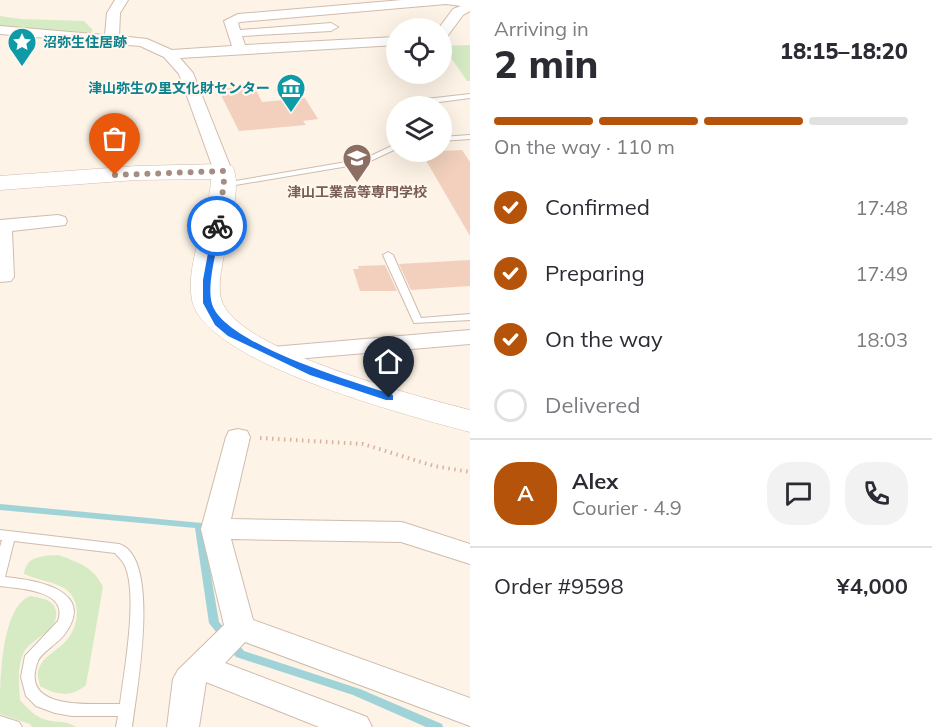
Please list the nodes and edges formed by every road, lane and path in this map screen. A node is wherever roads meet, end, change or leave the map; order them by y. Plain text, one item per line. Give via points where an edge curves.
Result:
1 (122, 0) edge
2 (470, 5) edge
3 (452, 20) edge
4 (332, 27) dead end
5 (0, 30) edge
6 (235, 33) junction
7 (112, 39) junction
8 (386, 42) edge
9 (240, 51) junction
10 (169, 54) junction
11 (470, 96) edge
12 (452, 99) edge
13 (470, 137) edge
14 (452, 138) edge
15 (386, 151) edge
16 (224, 178) junction
17 (0, 183) edge
18 (58, 221) dead end
19 (1, 225) edge
20 (388, 255) dead end
21 (4, 277) dead end
22 (470, 317) edge
23 (470, 337) edge
24 (272, 354) junction
25 (470, 421) edge
26 (238, 436) joint
27 (470, 472) edge
28 (215, 529) junction
29 (5, 536) edge
30 (470, 554) edge
31 (0, 573) edge
32 (0, 581) edge
33 (240, 628) junction
34 (201, 667) junction
35 (126, 710) junction
36 (470, 712) edge
37 (0, 723) edge
38 (14, 727) edge
39 (124, 727) edge
40 (183, 727) edge
41 (356, 727) edge

1 - 7 street via 113,14
2 - 3 street
2 - 6 street via 446,0 238,18 231,21
4 - 6 street
5 - 7 street
6 - 9 street
7 - 10 street via 142,42
8 - 9 street
9 - 10 street
10 - 16 street via 186,73
11 - 12 lane
13 - 14 lane
15 - 16 lane via 366,161
16 - 17 main road via 136,173
16 - 24 main road via 207,280 207,303 218,323 232,334
18 - 19 street
19 - 21 street
20 - 22 lane via 418,321
23 - 24 street
24 - 25 main road via 369,392
26 - 27 path via 363,444 434,466
26 - 28 street
28 - 30 street via 402,532
28 - 33 street
29 - 31 lane
29 - 35 lane via 119,549 132,566 138,597
32 - 35 lane via 45,588 66,603 64,625 32,656 27,683 31,694 40,703 56,708
33 - 34 street
33 - 36 street
34 - 40 street via 189,679
34 - 41 street
35 - 39 lane
37 - 38 lane

